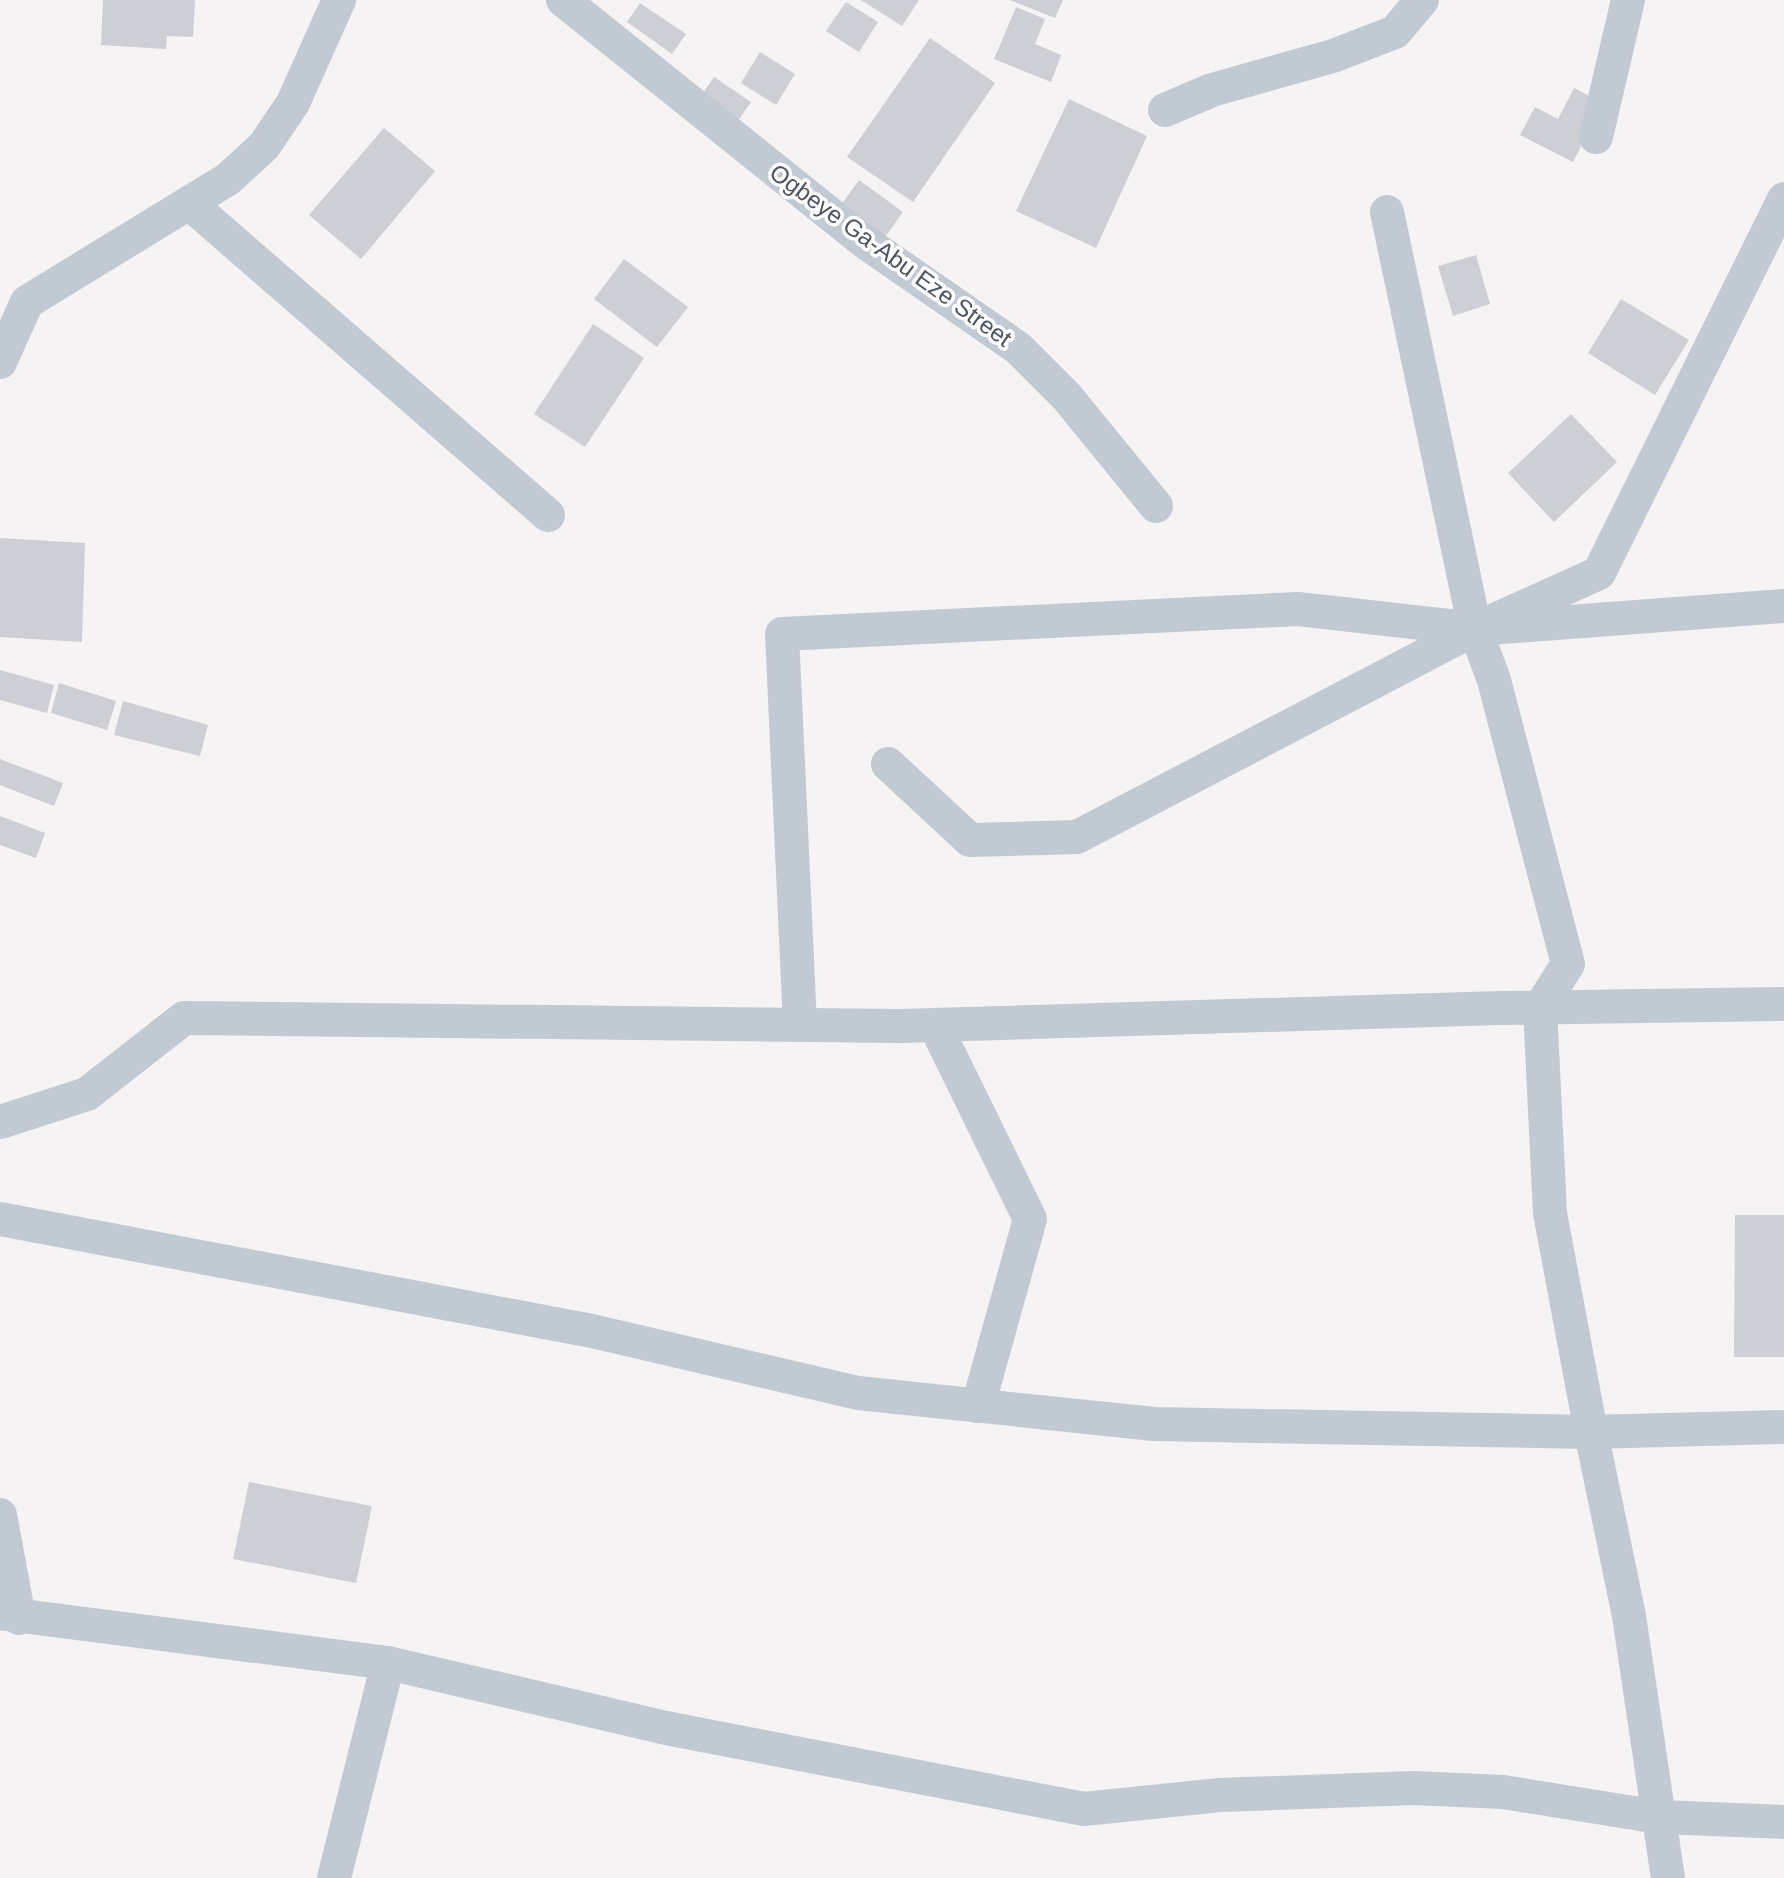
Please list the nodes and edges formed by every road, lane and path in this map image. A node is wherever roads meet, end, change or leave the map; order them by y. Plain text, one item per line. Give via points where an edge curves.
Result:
1 (339, 0) edge
2 (563, 0) edge
3 (1422, 0) edge
4 (1628, 0) edge
5 (1165, 110) dead end
6 (1596, 137) dead end
7 (1784, 199) edge
8 (189, 203) junction
9 (1387, 212) dead end
10 (0, 362) edge
11 (1156, 506) dead end
12 (548, 515) dead end
13 (1784, 606) edge
14 (1475, 629) junction
15 (888, 764) dead end
16 (1784, 1004) edge
17 (1540, 1008) junction
18 (800, 1025) junction
19 (935, 1025) junction
20 (0, 1122) edge
21 (0, 1219) edge
22 (978, 1406) junction
23 (1784, 1427) edge
24 (1591, 1432) junction
25 (0, 1515) edge
26 (10, 1616) edge
27 (388, 1663) junction
28 (1659, 1817) junction
29 (1784, 1822) edge
30 (334, 1878) edge
31 (1668, 1878) edge

1 - 8 street via 293,103 264,146 228,179
2 - 11 street, Ogbeye Ga-Abu Eze Street via 865,242 1018,348 1067,397
3 - 5 street via 1395,32
4 - 6 street
7 - 14 street via 1599,573
8 - 10 street via 27,302
8 - 12 street
9 - 14 street
13 - 14 street
14 - 15 street via 1077,837 970,840
14 - 17 street via 1499,695 1568,964
14 - 18 street via 1298,609 782,634
16 - 17 street
17 - 19 street
17 - 24 street via 1550,1213
18 - 19 street
18 - 20 street via 184,1018 87,1094
19 - 22 street via 1030,1219
21 - 22 street via 592,1331 858,1393
22 - 24 street via 1154,1424
23 - 24 street
24 - 28 street via 1629,1616
25 - 26 street
26 - 27 street
27 - 28 street via 666,1728 1084,1809 1220,1795 1414,1788 1503,1792
27 - 30 street
28 - 29 street
28 - 31 street

